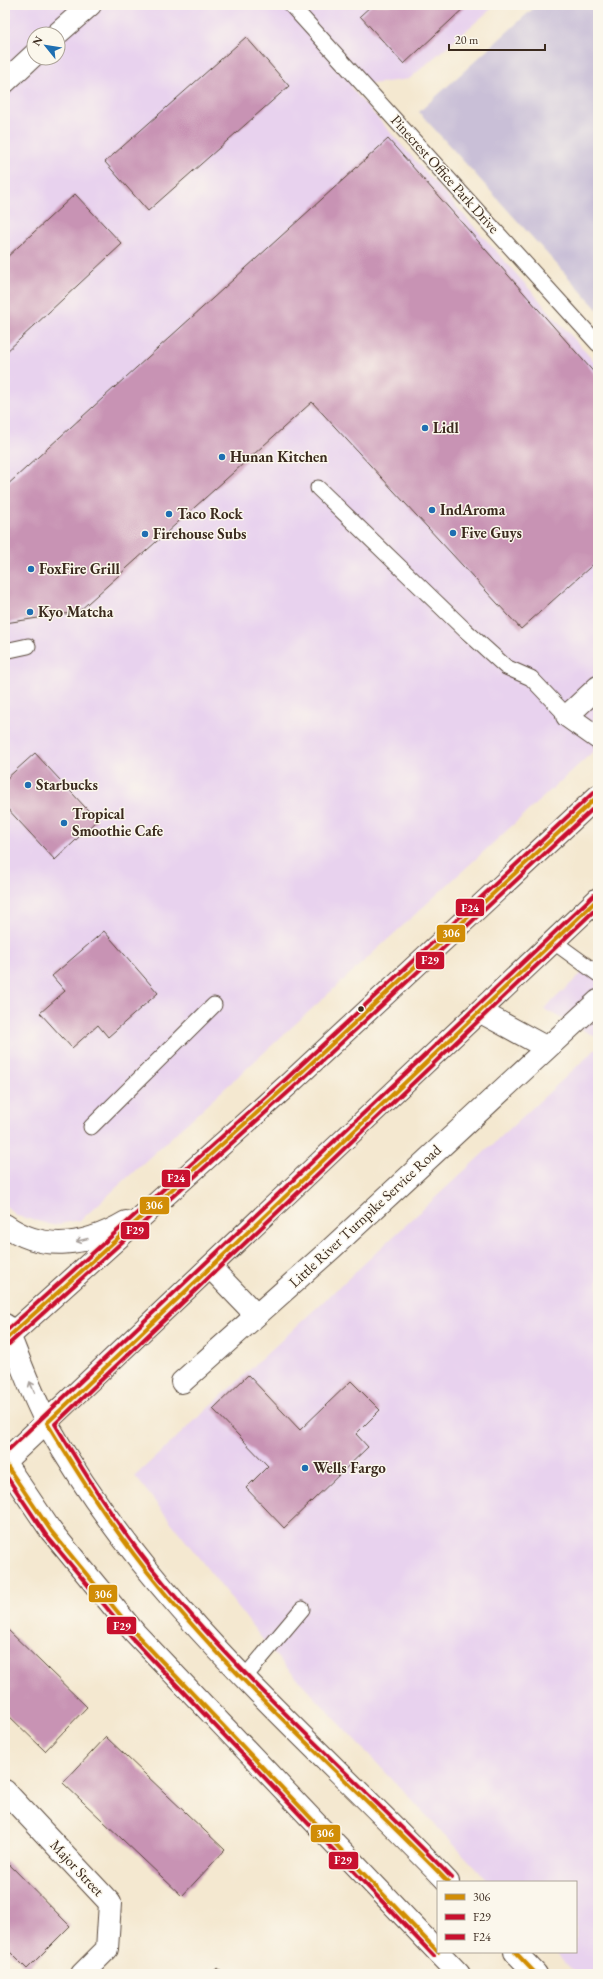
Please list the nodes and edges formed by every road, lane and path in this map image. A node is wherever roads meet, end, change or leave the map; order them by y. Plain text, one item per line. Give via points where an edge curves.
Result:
1 (90, 5) edge
2 (291, 5) edge
3 (66, 26) edge
4 (26, 62) edge
5 (5, 82) edge
6 (598, 344) edge
7 (318, 488) dead end
8 (28, 646) dead end
9 (5, 651) edge
10 (598, 687) edge
11 (567, 716) junction
12 (598, 738) edge
13 (598, 796) edge
14 (598, 899) edge
15 (554, 942) junction
16 (598, 974) edge
17 (214, 1005) dead end
18 (596, 1005) edge
19 (481, 1012) junction
20 (547, 1048) junction
21 (91, 1127) dead end
22 (155, 1205) junction
23 (5, 1225) edge
24 (211, 1268) junction
25 (256, 1315) junction
26 (7, 1334) edge
27 (182, 1382) dead end
28 (47, 1423) junction
29 (5, 1462) edge
30 (302, 1609) dead end
31 (244, 1678) junction
32 (5, 1791) edge
33 (447, 1881) edge
34 (437, 1951) edge
35 (439, 1953) edge
36 (516, 1953) edge
37 (82, 1974) edge
38 (459, 1974) edge
39 (536, 1974) edge

1 - 3 main road
2 - 6 lane, Pinecrest Office Park Drive
4 - 5 main road
7 - 11 lane via 465,630 506,667 531,678
8 - 9 lane
10 - 11 main road
11 - 12 main road
13 - 22 main road via 290,1084
14 - 15 main road
15 - 16 lane
15 - 19 main road
17 - 21 lane
18 - 20 main road, Little River Turnpike Service Road
19 - 20 main road
19 - 24 main road
20 - 25 main road, Little River Turnpike Service Road via 332,1248
22 -> 23 main road via 112,1230 81,1241 59,1244 41,1242 16,1233
22 - 26 main road
24 - 25 main road
24 - 28 main road
25 - 27 main road, Little River Turnpike Service Road
28 -> 26 main road
28 - 29 main road
28 - 31 main road via 77,1473 131,1551 176,1605
29 - 34 main road via 51,1531 135,1633
30 - 31 lane
31 - 33 main road
32 - 37 main road, Major Street via 110,1903 107,1949
35 - 38 main road
36 - 39 main road

